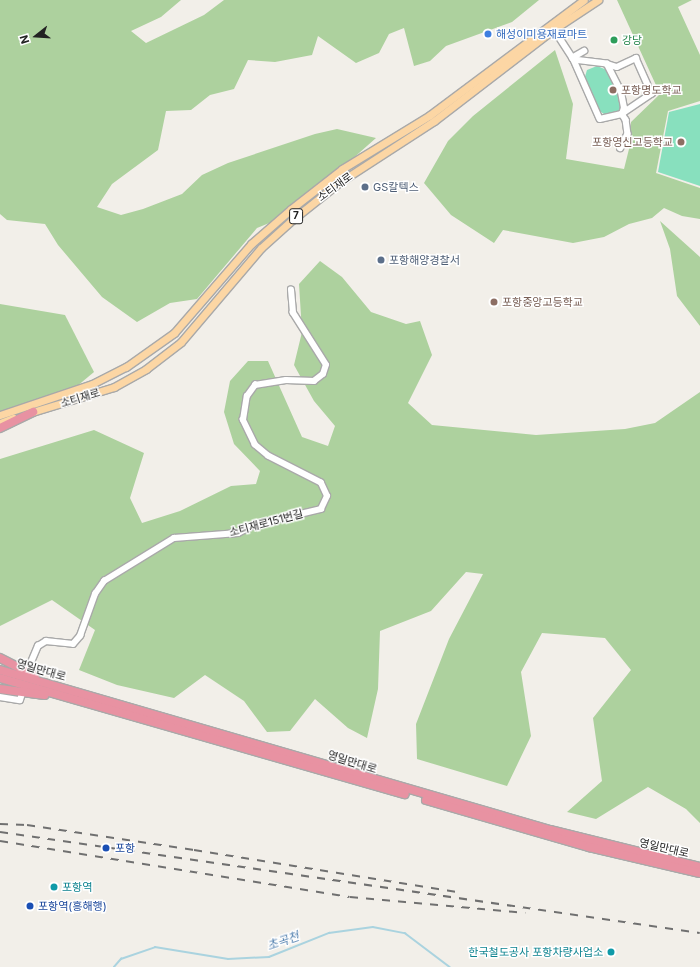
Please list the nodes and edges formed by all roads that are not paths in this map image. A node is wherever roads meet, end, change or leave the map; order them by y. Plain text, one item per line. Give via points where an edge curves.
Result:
1 (584, 0) edge
2 (598, 0) edge
3 (554, 29) junction
4 (584, 51) dead end
5 (573, 59) junction
6 (607, 64) junction
7 (622, 114) junction
8 (621, 148) dead end
9 (290, 290) dead end
10 (33, 412) junction
11 (0, 415) edge
12 (0, 423) edge
13 (0, 428) edge
14 (0, 658) edge
15 (29, 667) dead end
16 (0, 670) edge
17 (0, 678) edge
18 (54, 686) junction
19 (0, 689) edge
20 (22, 694) dead end
21 (0, 697) edge
22 (75, 700) junction
23 (700, 867) edge
24 (700, 873) edge

1 - 11 main road, 소티재로 / 7 via 430,115 342,169 291,209 252,244 174,333 126,367 92,384
2 - 3 main road, 소티재로 / 7
3 - 5 street
3 - 10 main road, 소티재로 / 7 via 434,121 340,182 292,220 261,248 181,342 146,369 114,387
4 - 5 street
5 - 6 street
5 - 7 street via 600,119
6 - 7 street via 621,92 624,108
6 - 7 street via 616,67 636,58 652,94
7 - 8 street via 626,120 628,134
9 - 15 street, 소티재로151번길 via 293,313 326,364 323,374 314,381 286,380 255,385 247,396 244,420 248,434 264,453 321,484 327,496 321,509 254,525 238,533 174,538 104,581 95,594 80,636 73,644 46,641 38,646
10 - 12 main road, 소티재로 / 7
10 - 13 highway
14 - 18 highway
16 - 18 highway, 영일만대로
17 - 22 highway, 영일만대로
18 - 23 highway, 영일만대로 via 550,830
19 - 22 highway
20 - 21 street via 20,700
22 - 24 highway, 영일만대로 via 582,845

